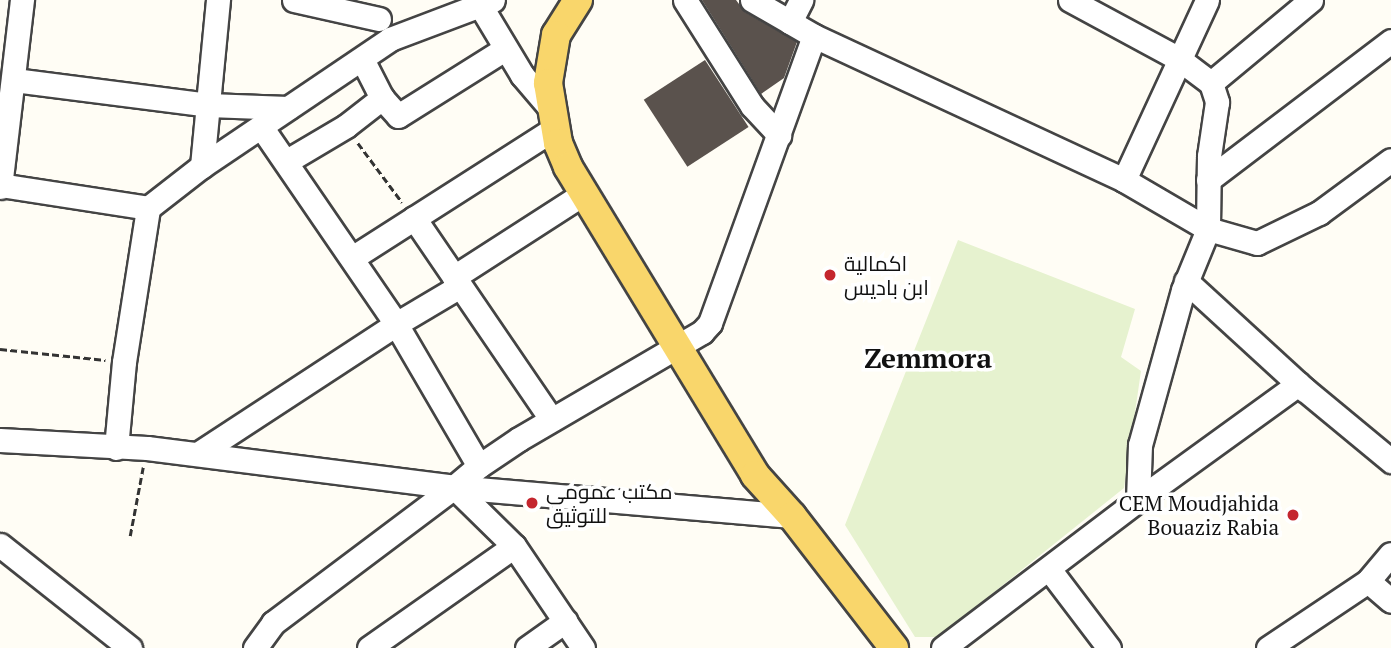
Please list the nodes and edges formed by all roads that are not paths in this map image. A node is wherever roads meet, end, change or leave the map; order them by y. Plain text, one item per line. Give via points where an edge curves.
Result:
1 (22, 0) edge
2 (218, 0) edge
3 (294, 0) edge
4 (578, 0) edge
5 (599, 0) edge
6 (685, 0) edge
7 (752, 0) edge
8 (801, 0) edge
9 (1070, 0) edge
10 (1207, 0) edge
11 (1311, 0) edge
12 (473, 4) edge
13 (376, 9) edge
14 (790, 22) junction
15 (814, 36) junction
16 (390, 39) junction
17 (1391, 41) edge
18 (505, 49) junction
19 (362, 59) junction
20 (1179, 59) junction
21 (14, 80) junction
22 (1211, 83) junction
23 (383, 98) junction
24 (208, 105) junction
25 (288, 108) junction
26 (3, 117) edge
27 (553, 118) junction
28 (262, 128) junction
29 (779, 135) junction
30 (1391, 160) edge
31 (287, 161) junction
32 (202, 166) junction
33 (1124, 180) junction
34 (1208, 180) junction
35 (0, 186) edge
36 (583, 194) junction
37 (148, 208) junction
38 (414, 218) junction
39 (1208, 229) junction
40 (352, 258) junction
41 (457, 281) junction
42 (1186, 281) junction
43 (396, 324) junction
44 (681, 341) junction
45 (1305, 390) junction
46 (551, 419) junction
47 (0, 440) edge
48 (116, 448) junction
49 (199, 453) junction
50 (1391, 461) edge
51 (479, 466) junction
52 (454, 487) junction
53 (1138, 500) junction
54 (792, 516) junction
55 (0, 545) edge
56 (514, 545) junction
57 (1391, 554) edge
58 (1049, 569) junction
59 (1368, 581) junction
60 (1391, 601) edge
61 (565, 621) junction
62 (130, 648) edge
63 (255, 648) edge
64 (369, 648) edge
65 (527, 648) edge
66 (583, 648) edge
67 (894, 648) edge
68 (943, 648) edge
69 (1109, 648) edge
70 (1269, 648) edge

1 - 21 street
2 - 24 street
3 - 13 street
4 - 27 main road via 556,35 548,83
5 - 44 main road via 574,39 566,69 565,105 592,179
6 - 29 street via 752,106
7 - 14 street
8 - 14 street
9 - 20 street
10 - 20 street
11 - 22 street
12 - 16 street
12 - 18 street
13 - 16 street
14 - 15 street
15 - 29 street
15 - 33 street
16 - 19 street
17 - 34 street
18 - 23 street via 398,116
18 - 27 street
19 - 23 street
19 - 25 street
20 - 22 street
20 - 33 street
21 - 24 street
21 - 26 street
22 - 34 street via 1217,102
23 - 31 street
24 - 25 street
24 - 32 street
25 - 28 street
26 - 35 street
27 - 36 main road via 568,167
27 - 38 street
28 - 31 street
28 - 32 street
29 - 44 street via 710,323
30 - 39 street via 1319,213 1257,243
31 - 40 street
32 - 37 street
33 - 39 street
34 - 39 street
35 - 37 street
36 - 41 street
36 - 44 main road
37 - 48 street
38 - 40 street
38 - 41 street
39 - 42 street
40 - 43 street
41 - 43 street
41 - 46 street
42 - 45 street
42 - 53 street via 1140,446
43 - 49 street
43 - 51 street
44 - 46 street
44 - 54 main road via 770,466
45 - 50 street
45 - 53 street via 1298,384
46 - 51 street
47 - 48 street
48 - 49 street
49 - 52 street
51 - 52 street
52 - 54 street
52 - 56 street
52 - 63 street via 273,623
53 - 58 street
54 - 67 main road
55 - 62 street
56 - 61 street
56 - 64 street
57 - 59 street
58 - 68 street
58 - 69 street
59 - 60 street
59 - 70 street
61 - 65 street
61 - 66 street

